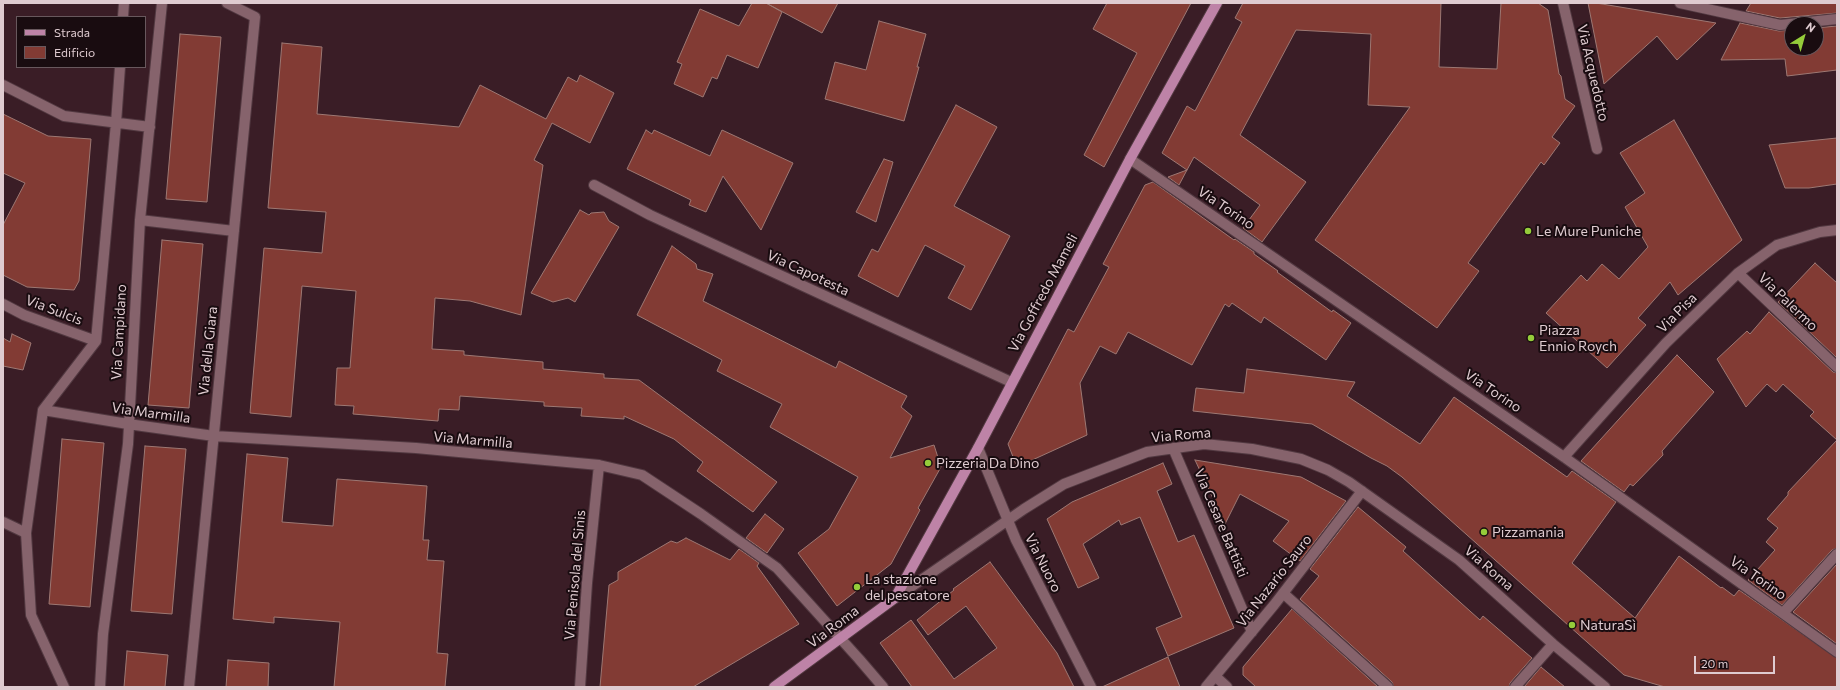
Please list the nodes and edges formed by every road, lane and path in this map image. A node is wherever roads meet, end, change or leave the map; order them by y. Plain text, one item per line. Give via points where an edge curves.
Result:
1 (124, 3) edge
2 (162, 3) edge
3 (226, 3) edge
4 (1216, 3) edge
5 (1562, 3) edge
6 (1680, 3) edge
7 (123, 16) edge
8 (1837, 19) edge
9 (120, 68) edge
10 (3, 85) edge
11 (116, 123) junction
12 (150, 127) junction
13 (1597, 149) dead end
14 (1130, 159) junction
15 (594, 185) dead end
16 (140, 220) junction
17 (1837, 230) edge
18 (234, 231) junction
19 (1738, 273) junction
20 (3, 304) edge
21 (96, 341) junction
22 (1837, 367) edge
23 (1012, 382) junction
24 (43, 410) junction
25 (128, 424) junction
26 (214, 436) junction
27 (978, 448) junction
28 (1173, 448) junction
29 (1564, 457) junction
30 (598, 465) junction
31 (1362, 491) junction
32 (1007, 521) junction
33 (3, 522) edge
34 (26, 532) junction
35 (1837, 554) edge
36 (1283, 593) junction
37 (895, 598) junction
38 (1783, 613) junction
39 (1252, 632) junction
40 (841, 639) junction
41 (1553, 644) junction
42 (1837, 652) edge
43 (1215, 676) junction
44 (64, 687) edge
45 (100, 687) edge
46 (189, 687) edge
47 (580, 687) edge
48 (774, 687) edge
49 (882, 687) edge
50 (1091, 687) edge
51 (1206, 687) edge
52 (1227, 687) edge
53 (1388, 687) edge
54 (1515, 687) edge
55 (1605, 687) edge

1 - 7 street
2 - 12 street, Via Campidano
3 - 18 street, Via della Giara via 255,17
4 - 14 main road, Via Goffredo Mameli
5 - 13 street, Via Acquedotto
6 - 8 street via 1780,25
9 - 11 street, Via Campidano
10 - 11 street via 64,116
11 - 12 street
11 - 21 street, Via Campidano
12 - 16 street, Via Campidano
14 - 23 main road, Via Goffredo Mameli
14 - 29 street, Via Torino
15 - 23 street, Via Capotesta via 657,218
16 - 18 street
16 - 25 street, Via Campidano
17 - 19 street, Via Pisa via 1820,232 1777,245
18 - 26 street, Via della Giara
19 - 22 street, Via Palermo
19 - 29 street, Via Pisa via 1666,343
20 - 21 street, Via Sulcis via 24,315
21 - 24 street, Via Campidano
23 - 27 main road, Via Goffredo Mameli
24 - 25 street, Via Marmilla
24 - 34 street, Via Campidano
25 - 26 street, Via Marmilla
25 - 45 street, Via Campidano via 128,444 103,634
26 - 30 street, Via Marmilla via 416,448
26 - 46 street, Via della Giara
27 - 32 street, Via Nuoro
27 - 37 main road, Via Goffredo Mameli
28 - 31 street, Via Roma via 1204,444 1301,459 1328,470
28 - 32 street, Via Roma via 1147,452 1064,484
28 - 39 street, Via Cesare Battisti
29 - 38 street, Via Torino
30 - 40 street, Via Marmilla via 642,475 771,563
30 - 47 street, Via Penisola del Sinis
31 - 36 street, Via Nazario Sauro
31 - 41 street, Via Roma via 1459,560
32 - 37 street, Via Roma
32 - 50 street, Via Nuoro
33 - 34 street
34 - 44 street, Via Campidano via 31,615
35 - 38 street
36 - 39 street, Via Nazario Sauro
36 - 53 street
37 - 40 main road, Via Roma
38 - 42 street, Via Torino
39 - 43 street, Via Nazario Sauro
40 - 48 main road, Via Roma
40 - 49 street, Via Marmilla
41 - 54 street
41 - 55 street, Via Roma
43 - 51 street, Via Nazario Sauro
43 - 52 street

